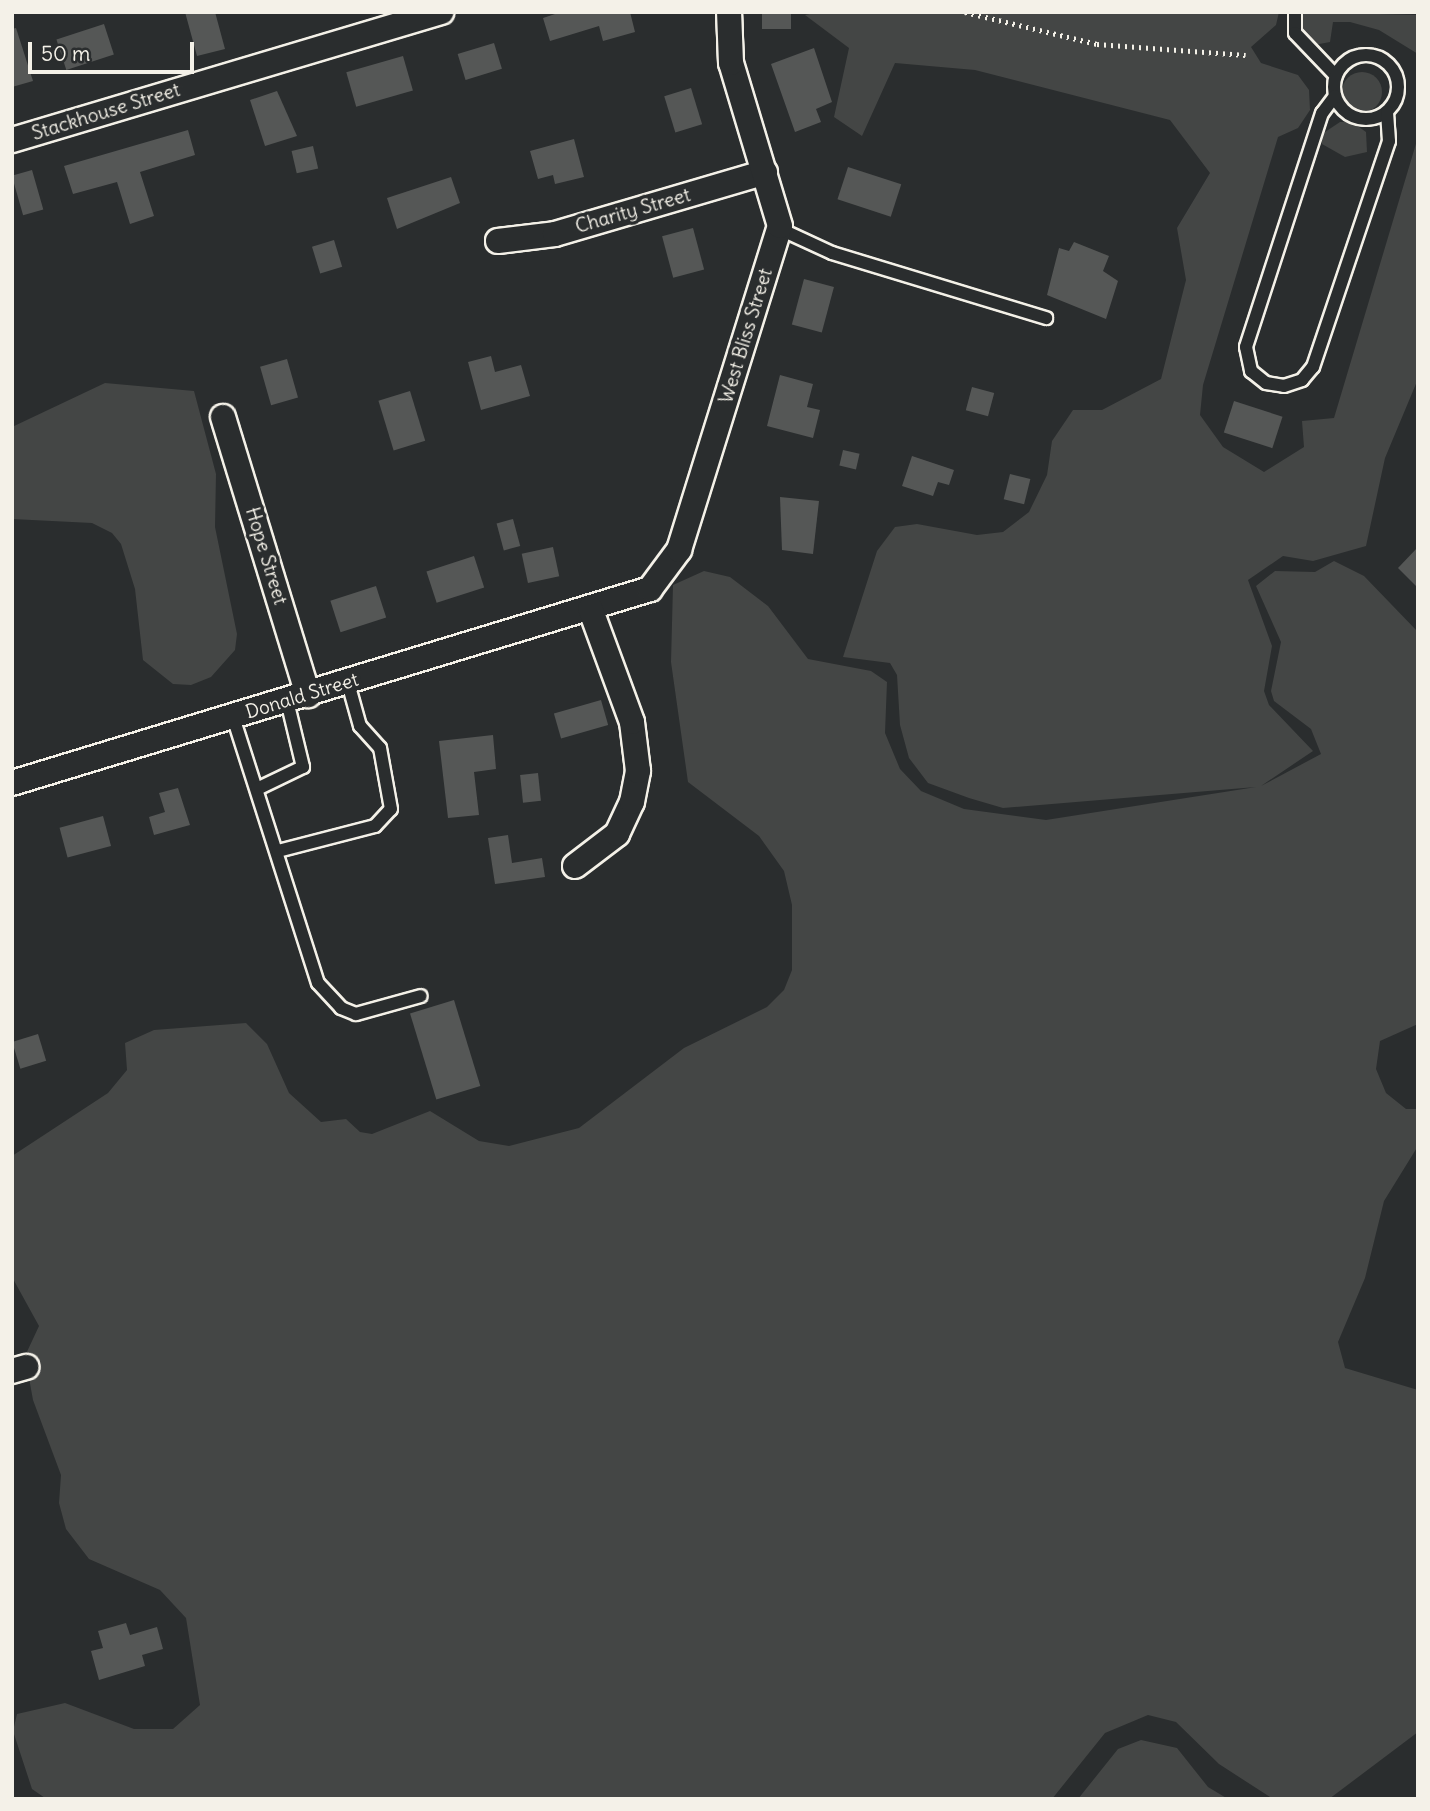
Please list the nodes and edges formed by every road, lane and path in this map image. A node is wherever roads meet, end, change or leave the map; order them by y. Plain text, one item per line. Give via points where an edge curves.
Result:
1 (441, 12) edge
2 (729, 12) edge
3 (965, 12) edge
4 (1295, 12) edge
5 (1246, 55) dead end
6 (1336, 76) junction
7 (1335, 96) junction
8 (1387, 112) junction
9 (12, 140) edge
10 (765, 172) junction
11 (779, 229) junction
12 (498, 241) dead end
13 (1046, 318) dead end
14 (223, 417) dead end
15 (590, 608) junction
16 (348, 683) junction
17 (298, 698) junction
18 (233, 717) junction
19 (12, 783) edge
20 (257, 789) junction
21 (278, 851) junction
22 (575, 866) dead end
23 (421, 996) dead end

1 - 9 street, Stackhouse Street
2 - 10 street via 731,63
3 - 5 path via 1097,44
4 - 6 lane via 1295,33
6 - 7 lane
6 - 8 lane via 1357,56 1387,62 1398,93
7 - 8 lane via 1355,118
7 - 8 lane via 1322,113 1246,347 1251,371 1266,383 1283,386 1302,380 1314,367 1389,141
10 - 11 street
10 - 12 street, Charity Street via 555,234
11 - 13 lane via 832,253
11 - 15 street, West Bliss Street via 679,550 650,589
14 - 17 street, Hope Street
15 - 16 street, Donald Street
15 - 22 street via 632,722 638,771 632,802 617,834
16 - 17 street, Donald Street
16 - 21 lane via 360,726 380,748 391,809 375,827
17 - 18 street, Donald Street
17 - 20 lane via 303,767
18 - 19 street, Donald Street
18 - 20 lane
20 - 21 lane
21 - 23 lane via 318,983 328,996 356,1014

